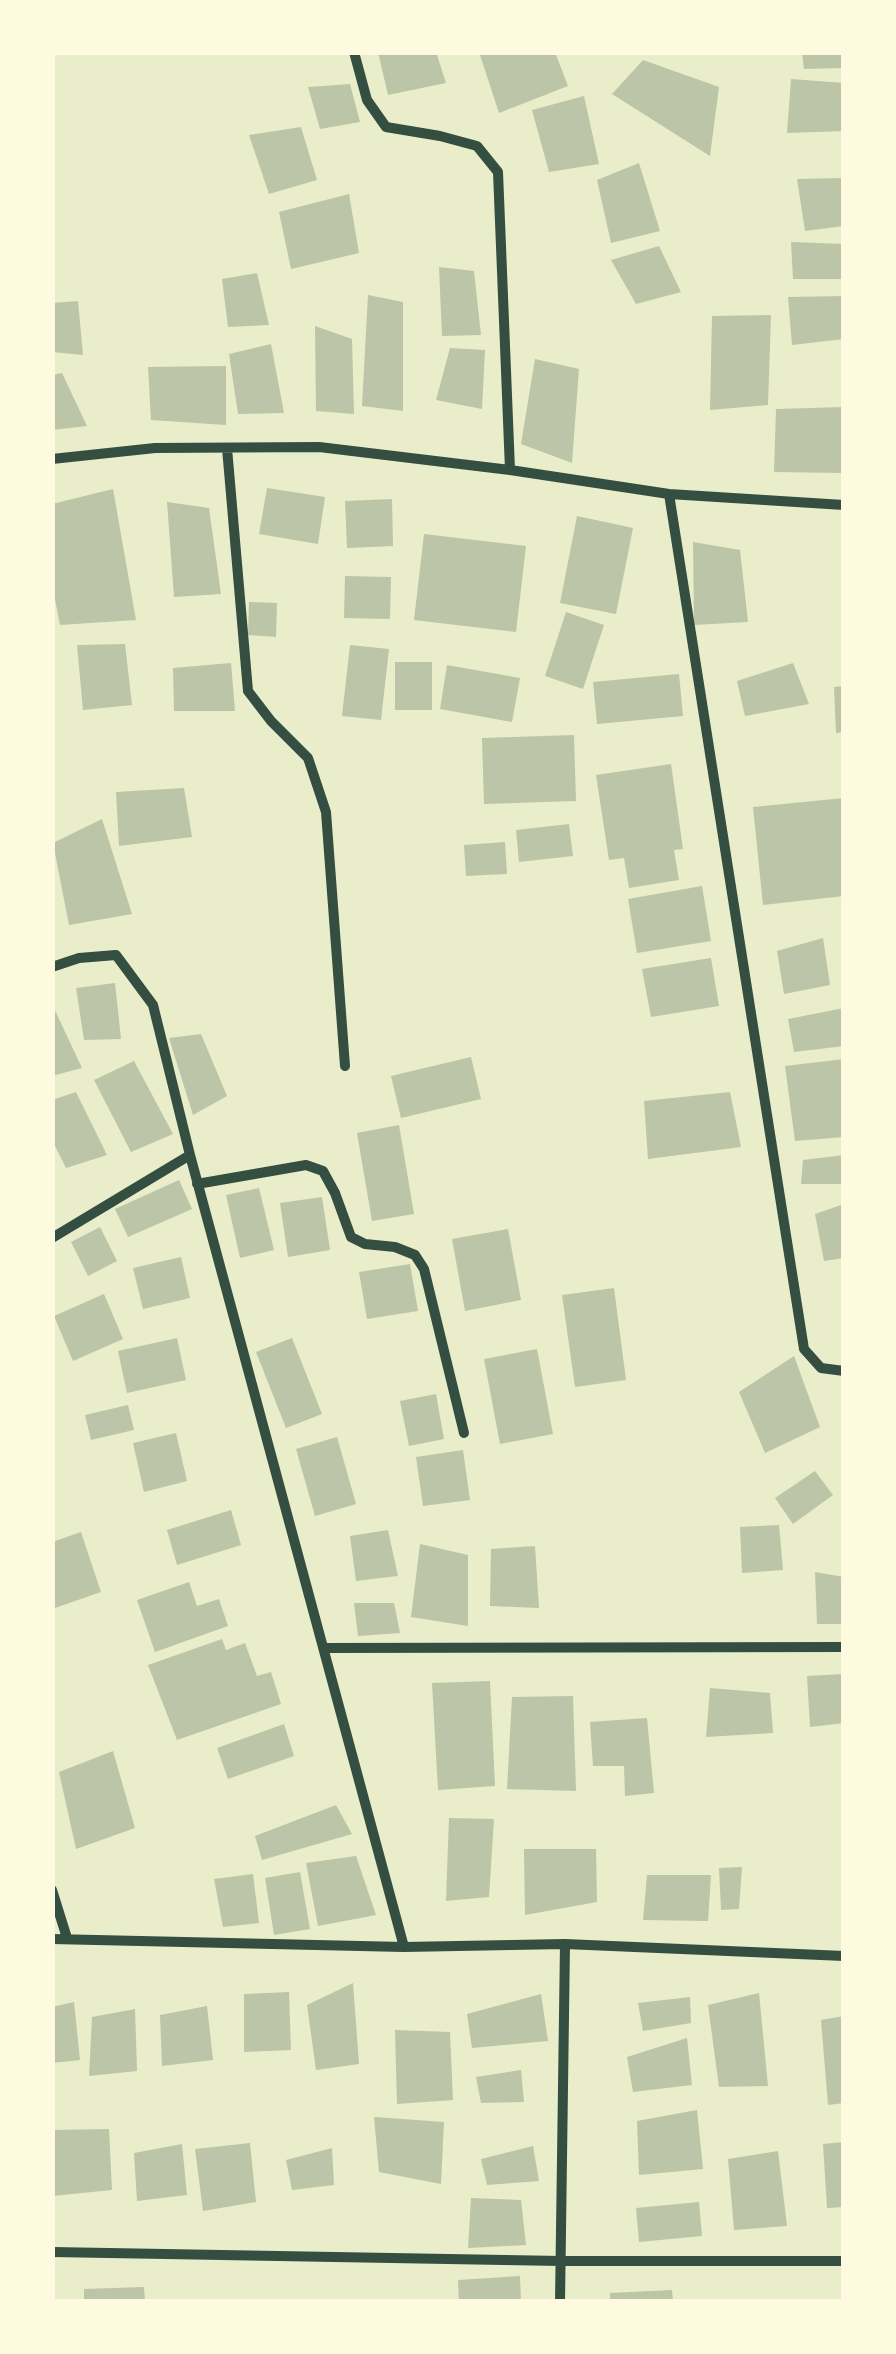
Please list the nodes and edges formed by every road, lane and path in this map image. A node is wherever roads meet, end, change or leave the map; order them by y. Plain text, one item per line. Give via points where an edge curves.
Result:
1 (354, 52) edge
2 (228, 448) junction
3 (52, 459) edge
4 (510, 470) junction
5 (669, 494) junction
6 (844, 505) edge
7 (52, 967) edge
8 (345, 1066) dead end
9 (190, 1156) junction
10 (197, 1184) junction
11 (52, 1238) edge
12 (844, 1371) edge
13 (464, 1433) dead end
14 (324, 1648) junction
15 (844, 1648) edge
16 (52, 1890) edge
17 (67, 1938) junction
18 (52, 1939) edge
19 (565, 1944) junction
20 (404, 1947) junction
21 (844, 1956) edge
22 (52, 2252) edge
23 (561, 2261) junction
24 (844, 2262) edge
25 (560, 2302) edge

1 - 4 street via 366,100 386,128 477,146 498,172
2 - 3 street
2 - 4 street via 319,447
2 - 8 street via 248,691 308,758 326,812
4 - 5 street
5 - 6 street
5 - 12 street via 804,1350 821,1368
7 - 9 street via 116,955 153,1005
9 - 10 street
9 - 11 street
10 - 13 street via 306,1165 323,1171 350,1237 415,1256 424,1269
10 - 14 street
14 - 15 street
14 - 20 street
16 - 17 street
17 - 18 street
17 - 20 street
19 - 20 street
19 - 21 street
19 - 23 street
22 - 23 street
23 - 24 street
23 - 25 street

